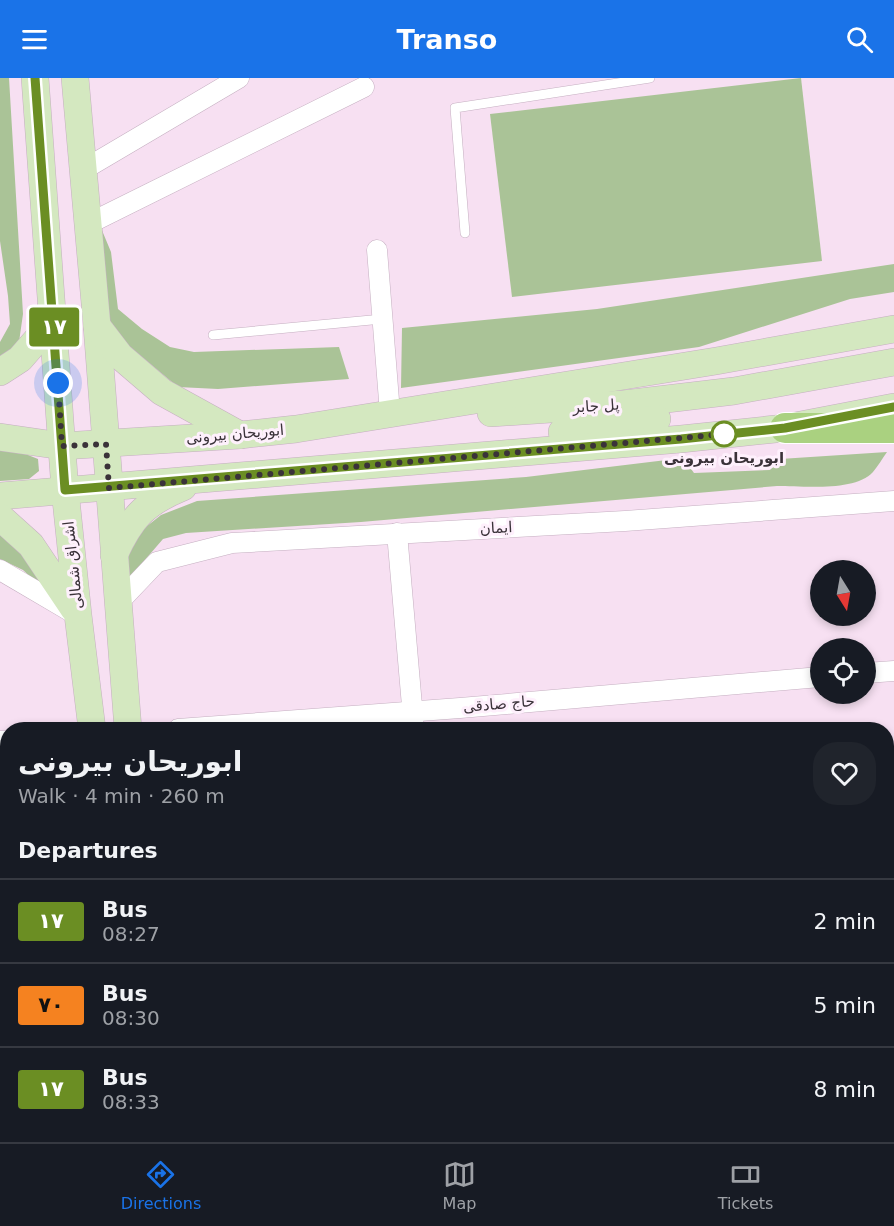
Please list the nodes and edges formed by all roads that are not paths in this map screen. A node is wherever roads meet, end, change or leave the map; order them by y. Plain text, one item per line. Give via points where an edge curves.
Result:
1 (35, 78) edge
2 (75, 78) edge
3 (239, 78) edge
4 (650, 78) edge
5 (364, 87) dead end
6 (83, 170) junction
7 (465, 233) dead end
8 (89, 235) junction
9 (48, 248) junction
10 (377, 250) dead end
11 (52, 298) junction
12 (382, 319) junction
13 (97, 326) junction
14 (894, 329) edge
15 (213, 335) dead end
16 (894, 362) edge
17 (0, 372) edge
18 (894, 380) edge
19 (894, 406) edge
20 (390, 413) junction
21 (785, 428) junction
22 (894, 428) edge
23 (296, 429) junction
24 (240, 435) junction
25 (0, 437) edge
26 (106, 444) junction
27 (62, 446) junction
28 (305, 470) junction
29 (208, 479) junction
30 (109, 488) junction
31 (65, 490) junction
32 (0, 496) edge
33 (892, 496) edge
34 (0, 517) edge
35 (398, 534) junction
36 (114, 555) junction
37 (0, 570) edge
38 (118, 603) junction
39 (78, 615) junction
40 (894, 671) edge
41 (876, 672) edge
42 (810, 678) edge
43 (414, 720) edge
44 (91, 722) edge
45 (127, 722) edge
46 (362, 722) edge

1 - 9 main road, اشراق شمالی
2 - 6 main road
3 - 6 street
4 - 7 lane via 455,108
5 - 8 street
6 - 8 main road
8 - 9 main road via 81,253 69,256
8 - 13 main road
9 - 11 main road, اشراق شمالی
10 - 12 street
11 - 17 main road via 48,327 20,359
11 - 27 main road, اشراق شمالی
12 - 15 lane
12 - 20 street
13 - 24 main road via 120,356 162,392
13 - 26 main road
14 - 20 main road, ابوریحان بیرونی
16 - 23 main road, پل جابر via 734,391 624,404
18 - 28 main road, پل جابر via 736,409
19 - 21 main road
20 - 23 main road, ابوریحان بیرونی
21 - 22 main road
21 - 28 main road
23 - 24 main road, ابوریحان بیرونی
24 - 26 main road, ابوریحان بیرونی
25 - 27 main road, ابوریحان بیرونی
26 - 27 main road, ابوریحان بیرونی
26 - 30 main road
27 - 31 main road, اشراق شمالی
28 - 29 main road
29 - 30 main road
29 - 36 main road via 160,496 139,513
30 - 31 main road
30 - 36 main road
31 - 32 main road
31 - 39 main road, اشراق شمالی
33 - 35 street, ایمان via 637,520
34 - 39 main road via 31,545
35 - 38 street, ایمان via 232,543 158,562
35 - 43 street
36 - 38 main road
37 - 39 street
38 - 45 main road
39 - 44 main road, اشراق شمالی
40 - 41 street
42 - 43 street, حاج صادقی
43 - 46 street, حاج صادقی

